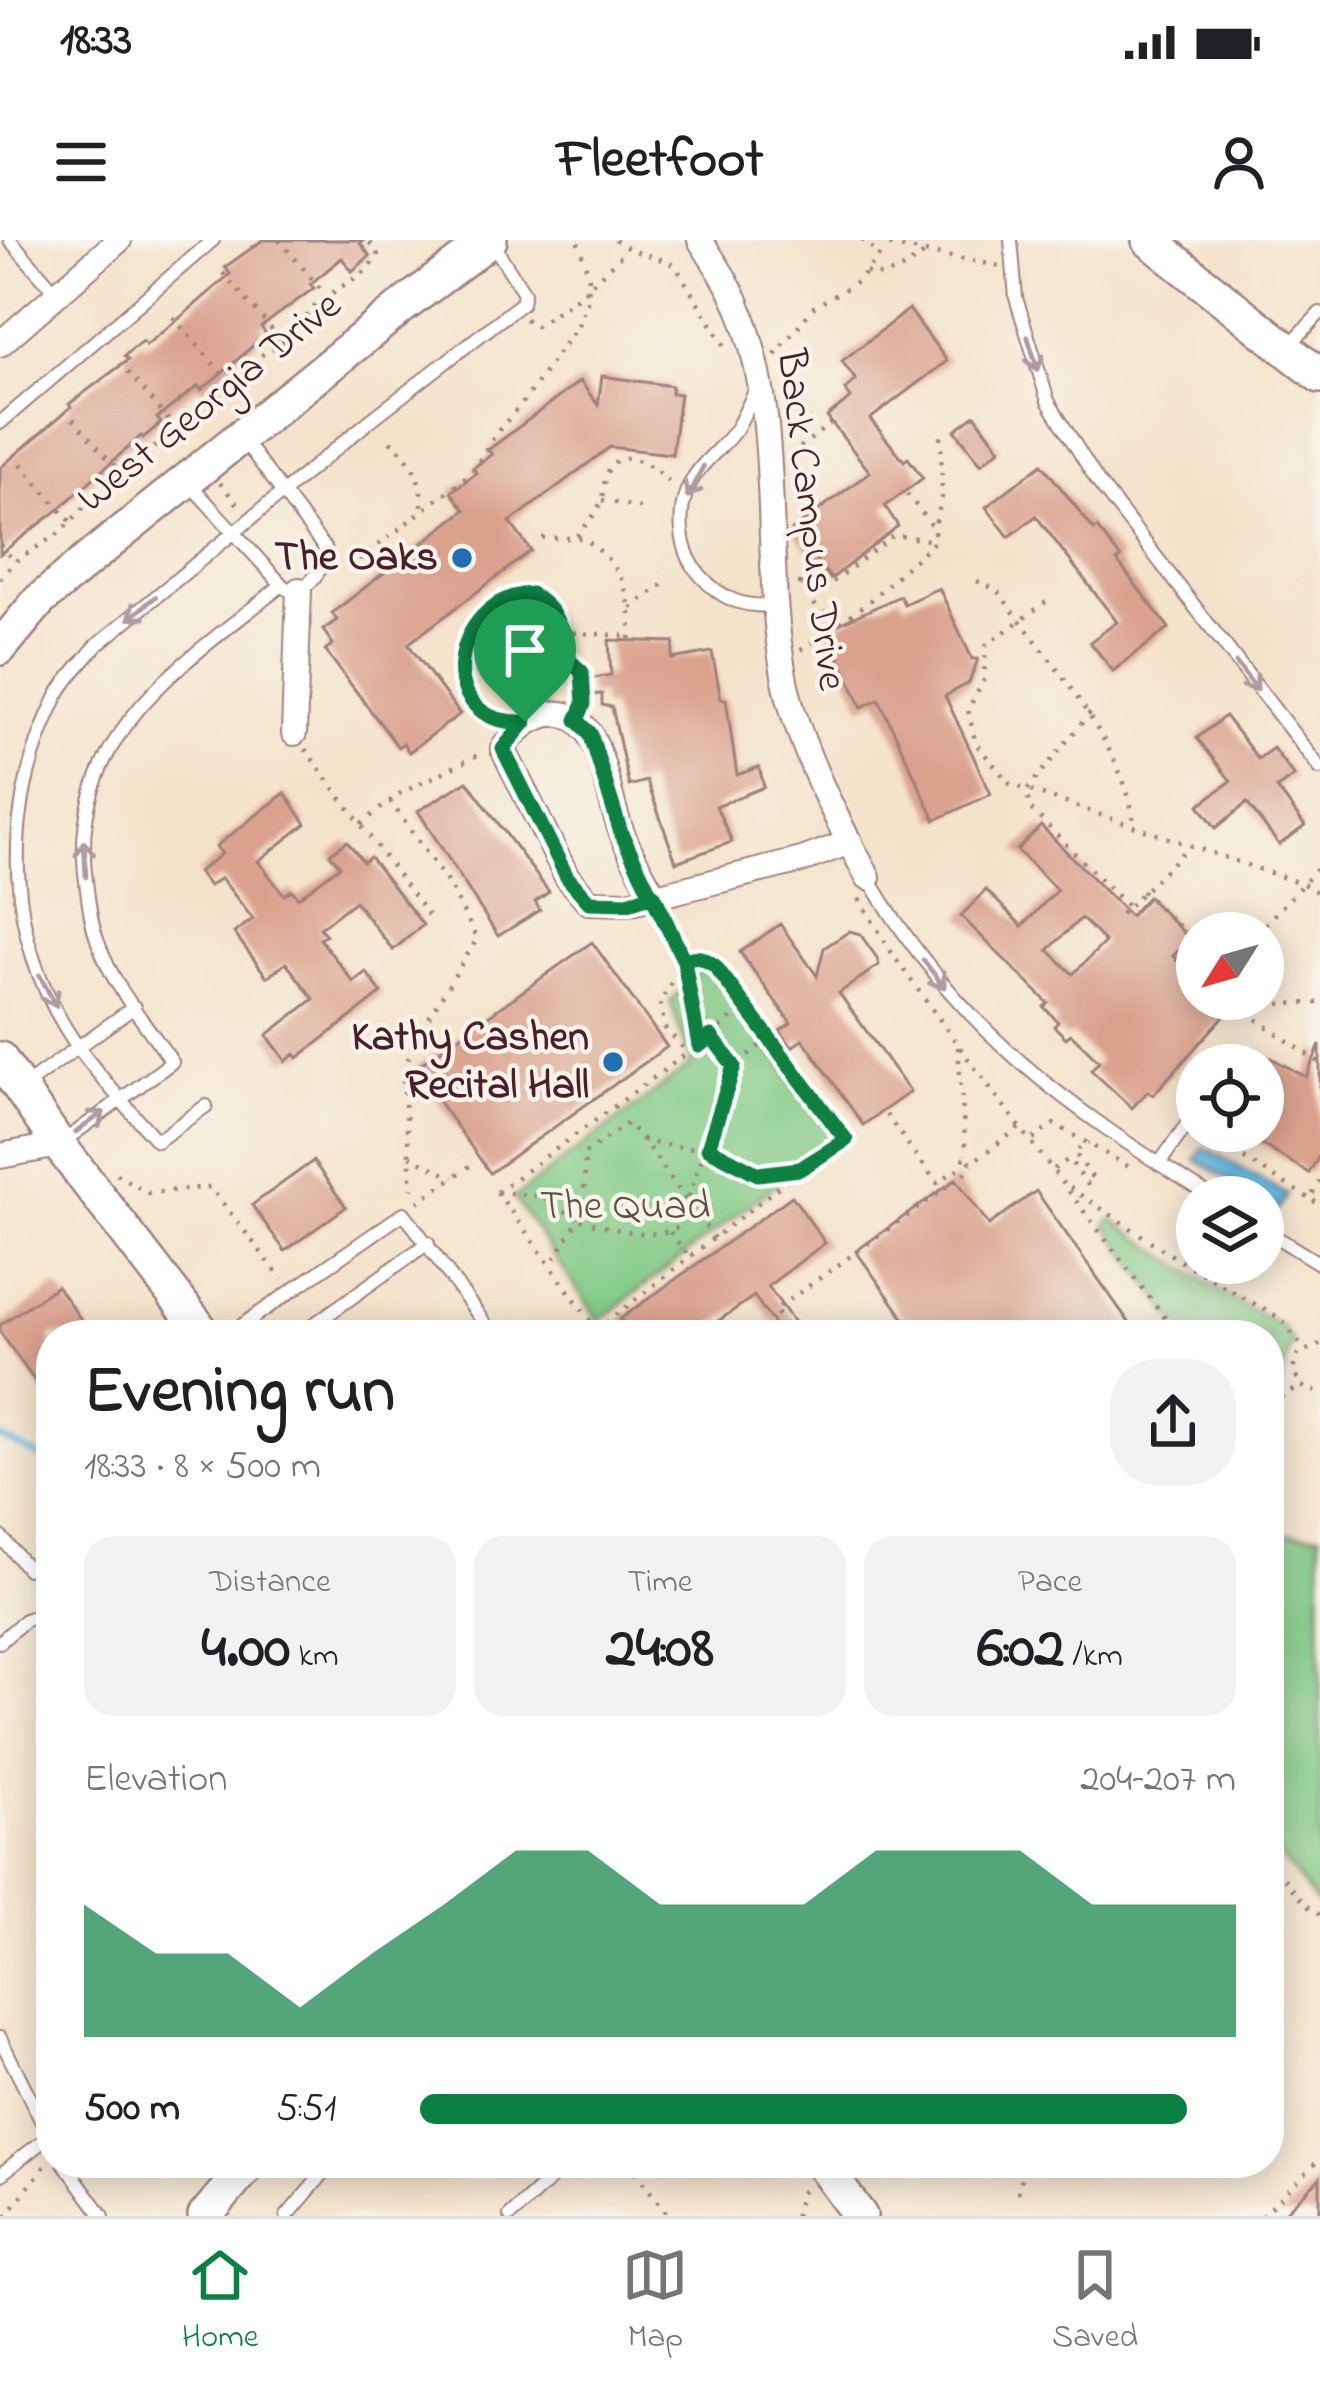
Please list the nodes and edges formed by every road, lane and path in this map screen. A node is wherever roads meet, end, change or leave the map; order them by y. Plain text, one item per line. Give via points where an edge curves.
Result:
1 (10, 240) edge
2 (119, 240) edge
3 (213, 240) edge
4 (279, 240) edge
5 (368, 240) edge
6 (490, 240) edge
7 (577, 240) edge
8 (615, 240) edge
9 (700, 240) edge
10 (862, 240) edge
11 (879, 240) edge
12 (1011, 240) edge
13 (1148, 240) edge
14 (627, 250) junction
15 (926, 254) junction
16 (1012, 266) junction
17 (866, 272) junction
18 (223, 273) dead end
19 (57, 294) junction
20 (326, 295) junction
21 (1320, 313) edge
22 (173, 317) dead end
23 (536, 326) dead end
24 (284, 343) junction
25 (0, 344) edge
26 (1285, 350) junction
27 (770, 357) dead end
28 (732, 358) dead end
29 (120, 362) dead end
30 (1320, 376) edge
31 (230, 383) junction
32 (758, 386) junction
33 (65, 410) dead end
34 (0, 423) edge
35 (831, 423) dead end
36 (173, 425) junction
37 (941, 434) dead end
38 (239, 436) junction
39 (390, 440) dead end
40 (13, 455) dead end
41 (787, 459) dead end
42 (198, 469) junction
43 (119, 471) junction
44 (669, 482) dead end
45 (284, 490) junction
46 (907, 494) dead end
47 (602, 500) junction
48 (644, 509) dead end
49 (243, 511) dead end
50 (422, 512) junction
51 (71, 523) junction
52 (934, 529) junction
53 (232, 533) junction
54 (577, 536) junction
55 (542, 538) dead end
56 (935, 542) junction
57 (0, 545) edge
58 (347, 560) dead end
59 (15, 562) junction
60 (0, 579) edge
61 (977, 581) dead end
62 (792, 582) dead end
63 (802, 583) junction
64 (662, 584) dead end
65 (290, 587) junction
66 (1046, 602) dead end
67 (776, 605) junction
68 (631, 608) junction
69 (1019, 621) junction
70 (837, 622) junction
71 (561, 632) junction
72 (0, 648) edge
73 (798, 652) dead end
74 (562, 654) junction
75 (1090, 713) junction
76 (530, 720) junction
77 (577, 720) junction
78 (294, 734) joint
79 (503, 749) junction
80 (1320, 768) edge
81 (1027, 790) junction
82 (390, 802) junction
83 (360, 825) junction
84 (1134, 826) junction
85 (850, 842) junction
86 (1190, 845) junction
87 (1320, 866) edge
88 (858, 880) junction
89 (1303, 884) junction
90 (1142, 891) junction
91 (1320, 894) edge
92 (654, 895) junction
93 (1127, 906) junction
94 (1277, 912) edge
95 (1121, 914) dead end
96 (430, 918) dead end
97 (1176, 926) edge
98 (684, 961) junction
99 (1320, 1003) edge
100 (1284, 1004) edge
101 (746, 1006) junction
102 (134, 1007) junction
103 (1254, 1020) edge
104 (711, 1036) junction
105 (770, 1038) junction
106 (958, 1045) junction
107 (699, 1046) junction
108 (78, 1047) junction
109 (689, 1054) junction
110 (0, 1059) edge
111 (1320, 1064) edge
112 (734, 1066) junction
113 (20, 1089) junction
114 (120, 1100) junction
115 (206, 1106) dead end
116 (886, 1115) dead end
117 (1022, 1126) junction
118 (643, 1140) junction
119 (1033, 1140) junction
120 (1176, 1140) edge
121 (1089, 1142) junction
122 (59, 1144) junction
123 (708, 1148) junction
124 (1234, 1152) edge
125 (409, 1155) junction
126 (966, 1155) junction
127 (0, 1156) edge
128 (474, 1163) dead end
129 (971, 1163) junction
130 (1159, 1164) junction
131 (800, 1169) junction
132 (1054, 1169) junction
133 (1136, 1171) dead end
134 (112, 1172) dead end
135 (1178, 1176) edge
136 (453, 1178) junction
137 (1320, 1181) edge
138 (1065, 1185) junction
139 (412, 1189) dead end
140 (497, 1192) junction
141 (1310, 1199) junction
142 (687, 1202) junction
143 (1320, 1205) edge
144 (404, 1213) junction
145 (579, 1219) junction
146 (670, 1232) junction
147 (714, 1238) junction
148 (1284, 1242) edge
149 (428, 1243) junction
150 (689, 1258) junction
151 (1320, 1264) edge
152 (550, 1266) junction
153 (282, 1279) dead end
154 (194, 1320) edge
155 (223, 1320) edge
156 (320, 1320) edge
157 (482, 1320) edge
158 (586, 1320) edge
159 (611, 1320) edge
160 (782, 1320) edge
161 (1166, 1320) edge
162 (1282, 1320) edge
163 (1284, 1323) edge
164 (1320, 1344) edge
165 (1304, 1349) junction
166 (1301, 1386) junction
167 (1320, 1393) edge
168 (1284, 1396) edge
169 (0, 1535) edge
170 (36, 1563) edge
171 (36, 1615) edge
172 (2, 1636) edge
173 (1284, 1878) edge
174 (1320, 1915) edge
175 (0, 2038) edge
176 (36, 2110) edge
177 (36, 2148) edge
178 (1320, 2159) edge
179 (0, 2175) edge
180 (36, 2178) edge
181 (75, 2178) edge
182 (233, 2178) edge
183 (319, 2178) edge
184 (552, 2178) edge
185 (640, 2178) edge
186 (812, 2178) edge
187 (817, 2178) edge
188 (1022, 2178) edge
189 (1018, 2193) dead end
190 (6, 2216) edge
191 (103, 2216) edge
192 (206, 2216) edge
193 (287, 2216) edge
194 (510, 2216) edge
195 (669, 2216) edge
196 (795, 2216) edge
197 (860, 2216) edge
198 (1262, 2216) edge

1 - 19 lane
2 - 19 street
3 - 34 lane
4 - 20 path
5 - 20 path via 378,255 374,264
6 - 38 street, West Georgia Drive
6 - 45 lane via 524,293 514,311
7 - 50 path via 590,275 578,325 472,472
8 - 14 path
9 - 32 street, Back Campus Drive via 736,299
10 - 17 path via 880,255
11 - 15 path
12 - 16 lane
13 - 26 street
14 - 23 path
14 - 28 path via 676,267
15 - 16 path
15 - 17 path via 892,274
16 -> 80 lane via 1048,401 1110,498
17 - 27 path via 814,308
18 - 24 path
19 - 25 street
20 - 24 path
21 - 26 lane
22 - 31 path
24 - 31 path
26 - 30 street
29 - 36 path
31 - 36 path
32 - 67 street, Back Campus Drive
32 -> 67 lane via 735,430 687,488 680,534 710,587 731,601
33 - 43 path
35 - 41 path
36 - 42 path
36 - 43 path
37 - 52 path
38 - 42 street, West Georgia Drive
38 - 45 lane
39 - 50 path via 416,468
40 - 51 path
42 - 49 path
42 - 53 lane
42 - 72 street, West Georgia Drive via 39,601
43 - 51 path
44 - 47 path via 652,464 628,458 607,470
45 - 53 lane
45 - 65 lane via 326,550 317,575
46 - 52 path
47 - 48 path
47 - 54 path
50 - 58 path via 362,558
51 - 59 path
52 - 56 path
53 - 65 lane
53 -> 108 lane via 97,645 60,691 33,746 14,831 14,892 31,960
54 - 55 path
54 - 68 path via 615,565
56 - 63 path via 894,535 829,585
56 - 70 path
57 - 59 path
59 - 60 path
61 - 69 path via 997,590
62 - 63 path
63 - 70 path via 816,608
64 - 68 path
65 - 78 street
102 -> 65 lane via 99,946 89,910 84,825 94,785 117,734 146,699
66 - 69 path
67 - 85 street, Back Campus Drive via 790,700
68 - 71 path via 630,639
69 - 75 path
69 - 81 path via 986,645 984,680 968,710 976,743 1010,784
70 - 73 path
71 - 74 path
71 - 76 path via 554,612 531,594 497,603 469,634 462,669 471,704 506,723
74 - 76 path
74 - 77 path via 585,684
75 - 81 path
75 - 84 path
76 - 77 street
76 - 79 street
77 - 92 street via 590,733 621,833
78 - 83 path
79 - 82 path
79 - 92 street via 567,877 589,902
81 - 84 path
81 - 93 path via 1029,807
82 - 83 path
82 - 125 path via 477,939 412,1045 403,1079
83 - 96 path
84 - 86 path
85 - 88 street, Back Campus Drive
85 - 92 street
86 - 89 path
86 - 90 path
87 - 89 path
88 - 106 path via 895,958
88 -> 130 lane via 1000,1047
89 - 91 path
89 - 94 path
90 - 93 path
90 - 97 path
92 - 98 path
93 - 95 path
98 - 101 path via 715,966
98 - 107 path
98 - 109 path via 660,1002 665,1028
99 - 100 path
101 - 104 path
101 - 105 path
102 - 108 lane
102 - 114 lane via 172,1062
103 - 111 path
104 - 107 path
104 - 112 path
105 - 112 path
105 - 131 path via 846,1140
106 - 117 path
106 - 126 path
107 - 109 path
108 - 113 lane
108 - 114 lane
109 - 140 path
110 - 113 street
112 - 123 path
113 - 122 street
114 - 115 lane via 158,1141
122 -> 114 lane
116 - 126 path via 937,1184
117 - 119 path
117 - 129 path
118 - 123 path
118 - 142 path
118 - 145 path via 628,1124 585,1153
119 - 121 path via 1054,1124
119 - 132 path
120 - 130 lane
121 - 132 path via 1074,1152 1094,1180 1087,1184 1069,1160
121 - 133 path
122 - 127 street
122 - 154 street
123 - 131 path via 758,1174
123 - 142 path
124 - 141 path
125 - 136 path
125 - 139 path
126 - 129 path
128 - 136 path
129 - 160 path via 775,1310
130 - 135 lane
131 - 147 path
132 - 138 path
134 - 153 path via 148,1192 209,1187
136 - 144 path
137 - 141 path
138 - 161 path
138 - 162 path
140 - 145 path via 540,1196
140 - 152 path
141 - 143 path
142 - 146 path
142 - 147 path
144 - 149 lane
144 - 155 lane
145 - 146 path
145 - 152 path
146 - 150 path
147 - 150 path
148 - 151 lane
149 - 156 lane
149 - 157 lane
150 - 159 path
152 - 158 path
163 - 165 path
164 - 165 path
165 - 166 path via 1293,1370
166 - 167 path
166 - 168 path
169 - 170 lane via 28,1569
171 - 172 lane
173 - 174 path
175 - 176 lane
177 - 179 lane
178 - 198 path
180 - 190 path
181 - 191 lane
182 - 192 street
183 - 193 lane
184 - 194 lane
185 - 195 path
186 - 196 path
187 - 197 street
188 - 189 path

